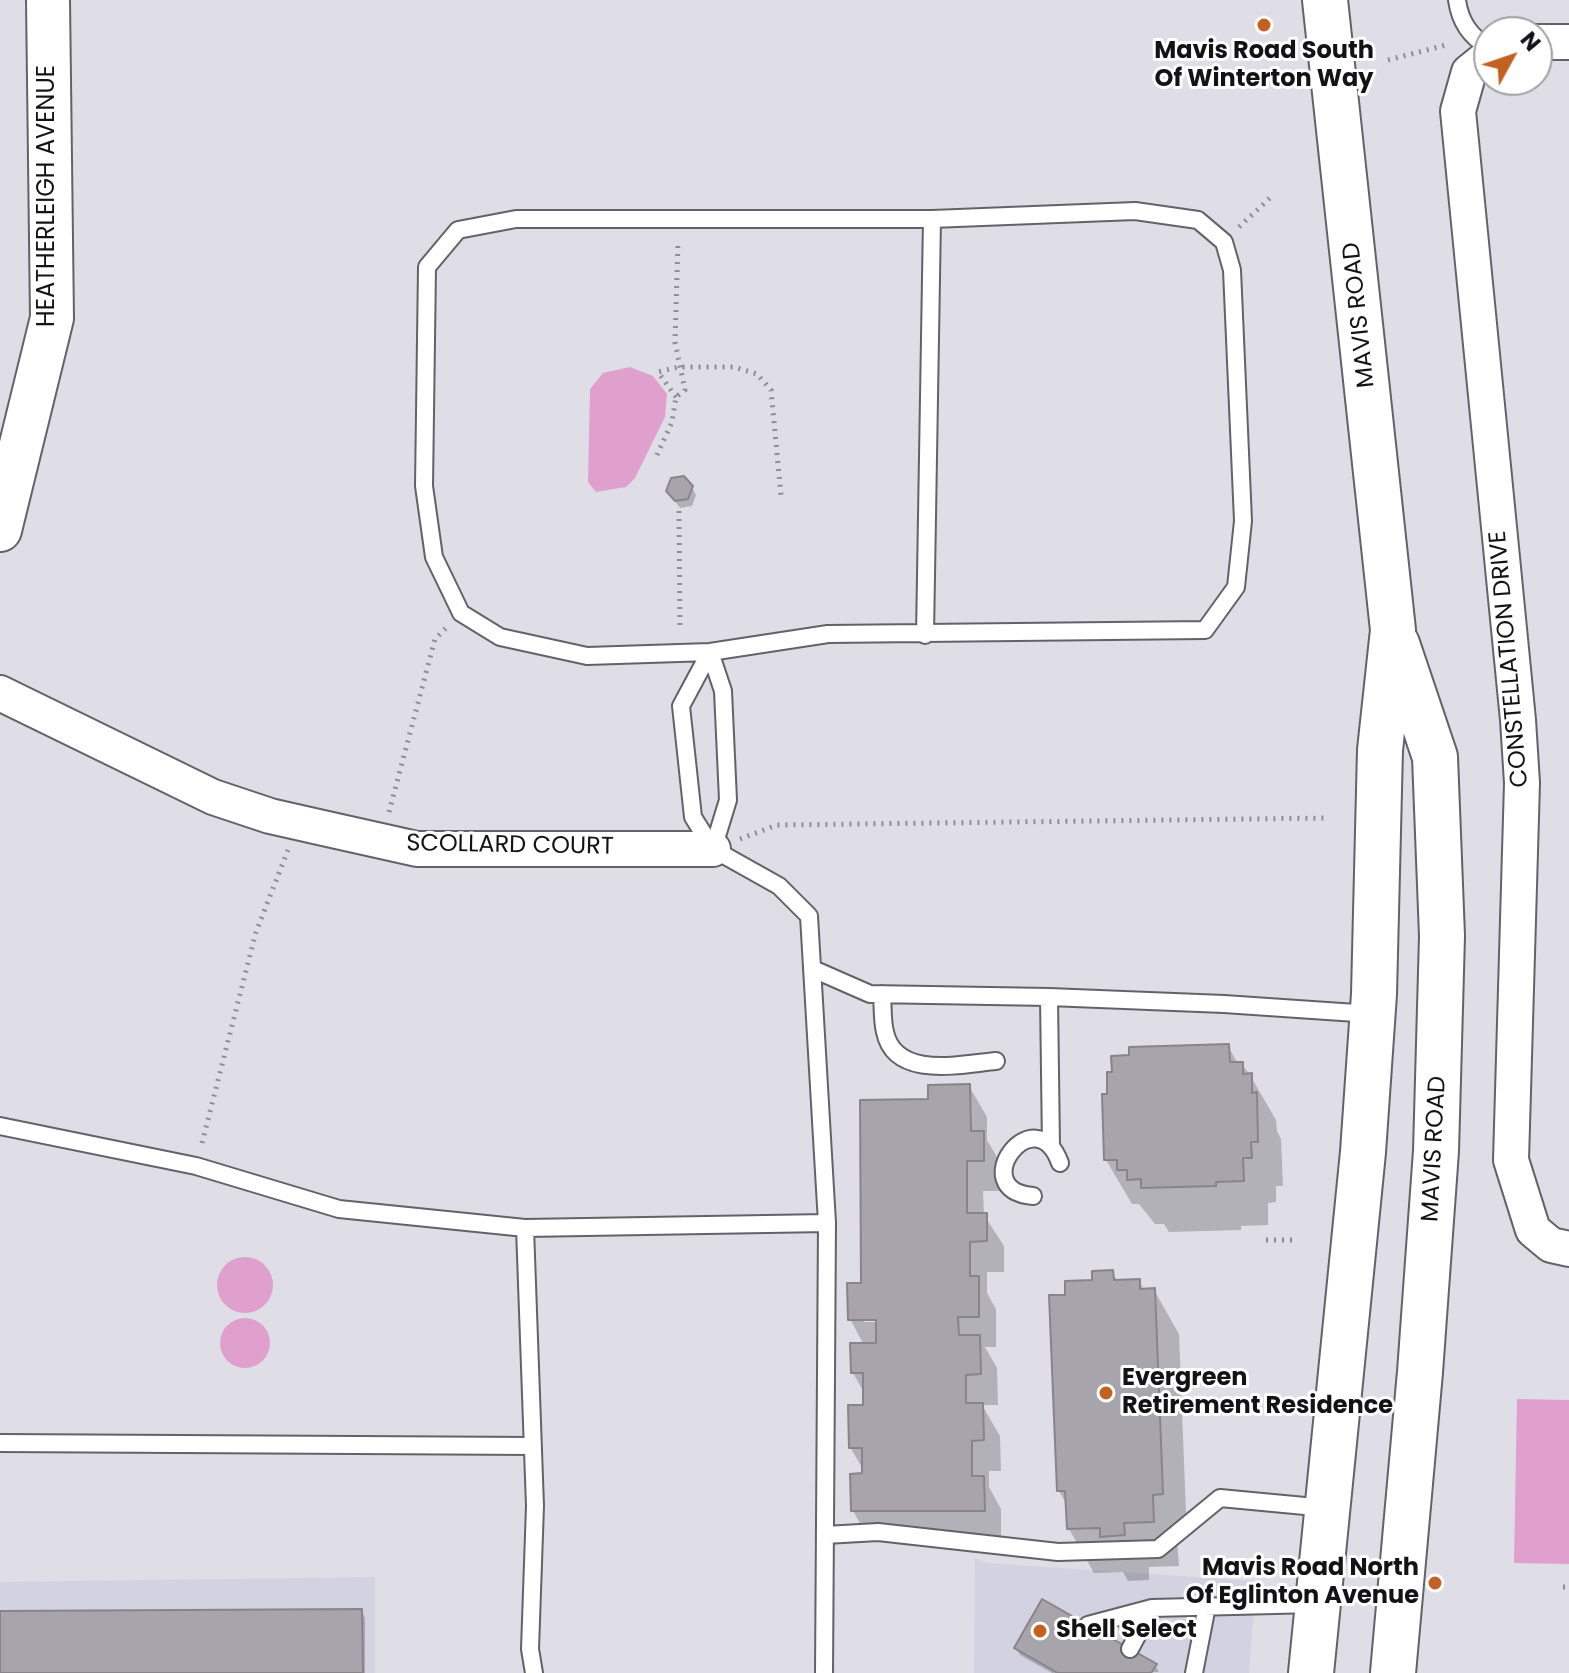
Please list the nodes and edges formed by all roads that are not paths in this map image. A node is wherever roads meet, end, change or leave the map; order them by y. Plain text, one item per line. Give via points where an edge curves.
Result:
1 (48, 0) edge
2 (1325, 0) edge
3 (1457, 0) edge
4 (1473, 35) edge
5 (1473, 64) edge
6 (932, 219) junction
7 (0, 530) edge
8 (1393, 630) junction
9 (925, 635) junction
10 (710, 652) junction
11 (0, 693) edge
12 (713, 849) junction
13 (813, 969) junction
14 (882, 994) junction
15 (1049, 997) junction
16 (1373, 1015) junction
17 (996, 1061) dead end
18 (0, 1126) edge
19 (1051, 1147) junction
20 (1060, 1163) dead end
21 (1033, 1196) dead end
22 (827, 1223) junction
23 (525, 1228) junction
24 (1569, 1249) edge
25 (0, 1443) edge
26 (533, 1446) junction
27 (1326, 1508) junction
28 (825, 1535) junction
29 (1317, 1604) junction
30 (1207, 1606) junction
31 (1152, 1608) junction
32 (1088, 1625) dead end
33 (1130, 1649) dead end
34 (534, 1673) edge
35 (824, 1673) edge
36 (1194, 1673) edge
37 (1311, 1673) edge
38 (1393, 1673) edge

1 - 7 street, HEATHERLEIGH AVENUE via 52,318
2 - 8 main road, MAVIS ROAD
3 - 4 lane via 1459,16
5 - 24 street, CONSTELLATION DRIVE via 1458,111 1522,783 1511,1160 1533,1230 1551,1245
6 - 9 lane
6 - 9 lane via 1135,211 1198,220 1224,242 1232,270 1243,521 1236,587 1205,630
6 - 10 lane via 516,219 458,230 427,267 424,486 434,557 461,613 500,637 587,656
8 - 16 main road, MAVIS ROAD via 1380,750
8 - 38 main road, MAVIS ROAD via 1435,757 1442,951 1436,1151
9 - 10 lane via 828,634
10 - 12 lane via 723,691 728,800
10 - 12 lane via 681,706 693,817
11 - 12 street, SCOLLARD COURT via 213,797 417,849
12 - 13 lane via 779,886 809,916
13 - 14 lane via 870,994
13 - 22 lane
14 - 15 lane
14 - 17 lane via 885,1035 897,1055 919,1065
15 - 16 lane
15 - 19 lane
16 - 27 main road, MAVIS ROAD
18 - 23 lane via 196,1166 339,1209
19 - 20 lane
19 - 21 lane via 1025,1141 1005,1159 1010,1186
22 - 23 lane
22 - 28 lane
23 - 26 lane
25 - 26 lane
26 - 34 lane
27 - 28 lane via 1220,1498 1158,1549 1058,1552 878,1532
27 - 29 main road, MAVIS ROAD
28 - 35 lane
29 - 30 lane
29 - 37 main road, MAVIS ROAD
30 - 31 lane
30 - 36 lane
31 - 32 lane
31 - 33 lane

